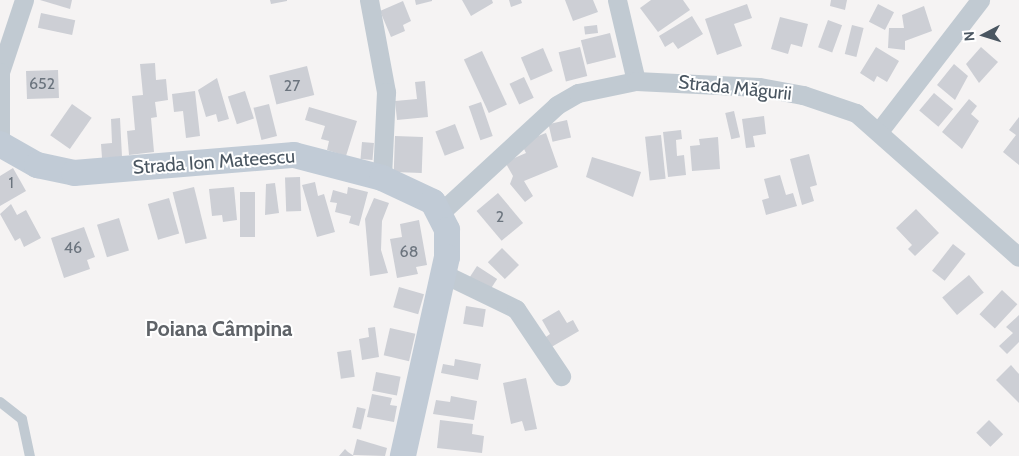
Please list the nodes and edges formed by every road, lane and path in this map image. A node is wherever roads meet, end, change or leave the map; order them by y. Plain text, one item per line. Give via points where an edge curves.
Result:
1 (24, 0) edge
2 (369, 0) edge
3 (617, 0) edge
4 (980, 0) edge
5 (0, 72) edge
6 (636, 81) junction
7 (880, 130) junction
8 (0, 145) edge
9 (382, 178) junction
10 (440, 212) junction
11 (1019, 257) edge
12 (444, 274) junction
13 (561, 376) dead end
14 (0, 402) edge
15 (30, 456) edge
16 (403, 456) edge

1 - 5 street
2 - 9 street via 386,92
3 - 6 street
4 - 7 street
5 - 8 street
6 - 7 street, Strada Măgurii via 759,87 803,95 856,113
6 - 10 street, Strada Măgurii via 598,86 557,105
7 - 11 street, Strada Măgurii via 954,203
8 - 9 main road, Strada Ion Mateescu via 55,172 294,155
9 - 10 main road, Strada Ion Mateescu via 423,194
10 - 12 main road, Strada Ion Mateescu via 448,243
12 - 13 street via 516,309
12 - 16 main road, Strada Ion Mateescu
14 - 15 lane via 22,419

